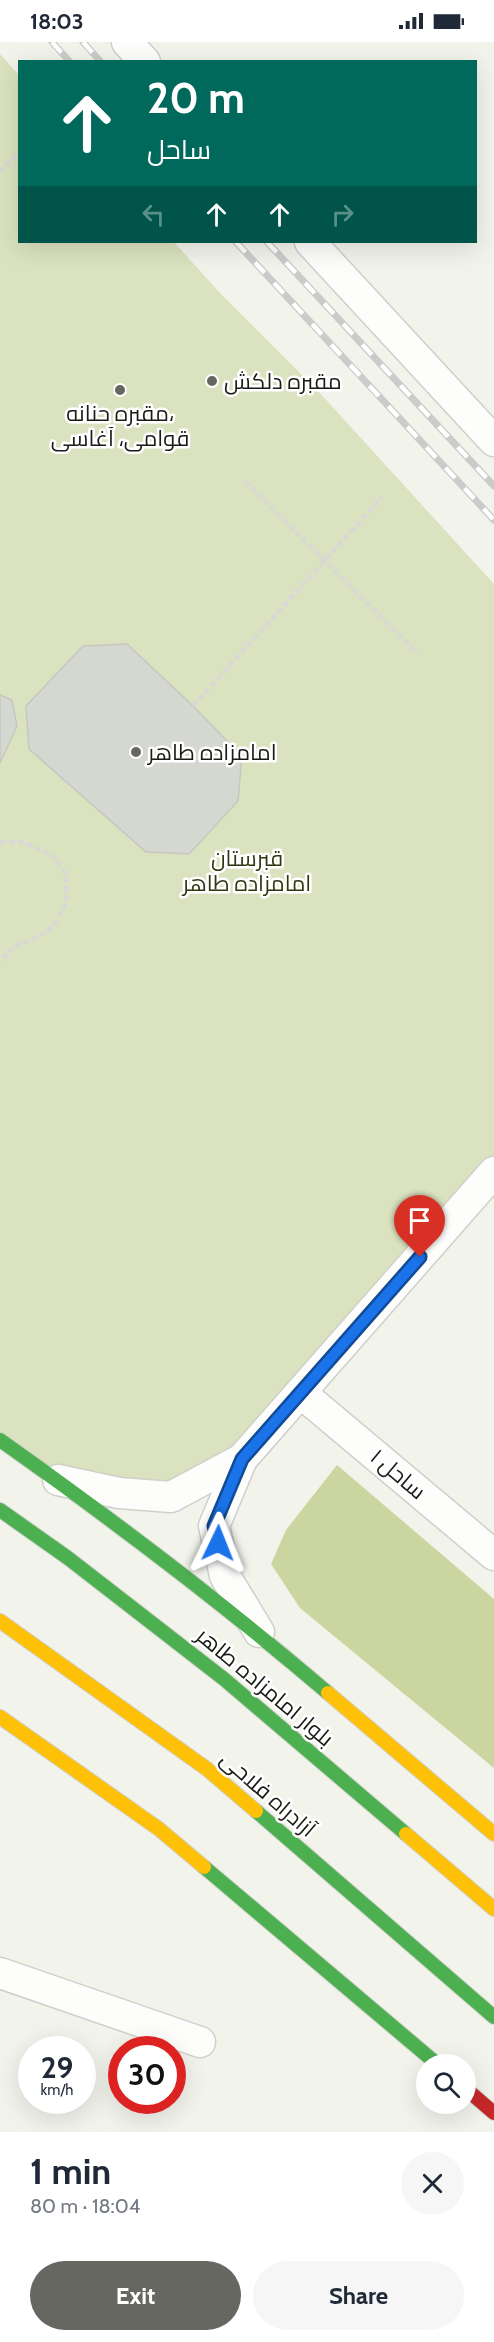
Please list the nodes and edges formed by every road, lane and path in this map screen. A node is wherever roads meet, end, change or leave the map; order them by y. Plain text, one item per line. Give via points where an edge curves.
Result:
1 (127, 42) edge
2 (143, 60) edge
3 (18, 153) edge
4 (0, 172) edge
5 (311, 243) edge
6 (494, 441) edge
7 (245, 481) dead end
8 (382, 496) dead end
9 (418, 654) dead end
10 (193, 706) dead end
11 (0, 842) edge
12 (0, 962) edge
13 (494, 1172) edge
14 (301, 1393) junction
15 (0, 1440) edge
16 (242, 1459) junction
17 (57, 1480) junction
18 (0, 1510) edge
19 (494, 1555) edge
20 (0, 1621) edge
21 (260, 1635) junction
22 (0, 1717) edge
23 (494, 1834) edge
24 (494, 1909) edge
25 (0, 1973) edge
26 (494, 2018) edge
27 (200, 2042) dead end
28 (425, 2054) edge
29 (476, 2097) edge
30 (494, 2113) edge

1 - 2 street
3 - 4 path
5 - 6 street
7 - 9 path
8 - 10 path
11 - 12 path via 23,842 53,856 66,874 66,903 53,927 14,946
13 - 14 street
14 - 16 street
14 - 19 street, ساحل ۱
15 - 17 main road, بلوار امامزاده طاهر
16 - 17 street via 171,1497 119,1493
16 - 21 street via 214,1526 225,1576
17 - 21 main road, بلوار امامزاده طاهر
18 - 24 main road, بلوار امامزاده طاهر via 224,1679
20 - 26 main road, آزادراه فلاحی via 207,1769
21 - 23 main road, بلوار امامزاده طاهر
22 - 28 main road via 159,1829
25 - 27 street
29 - 30 main road

